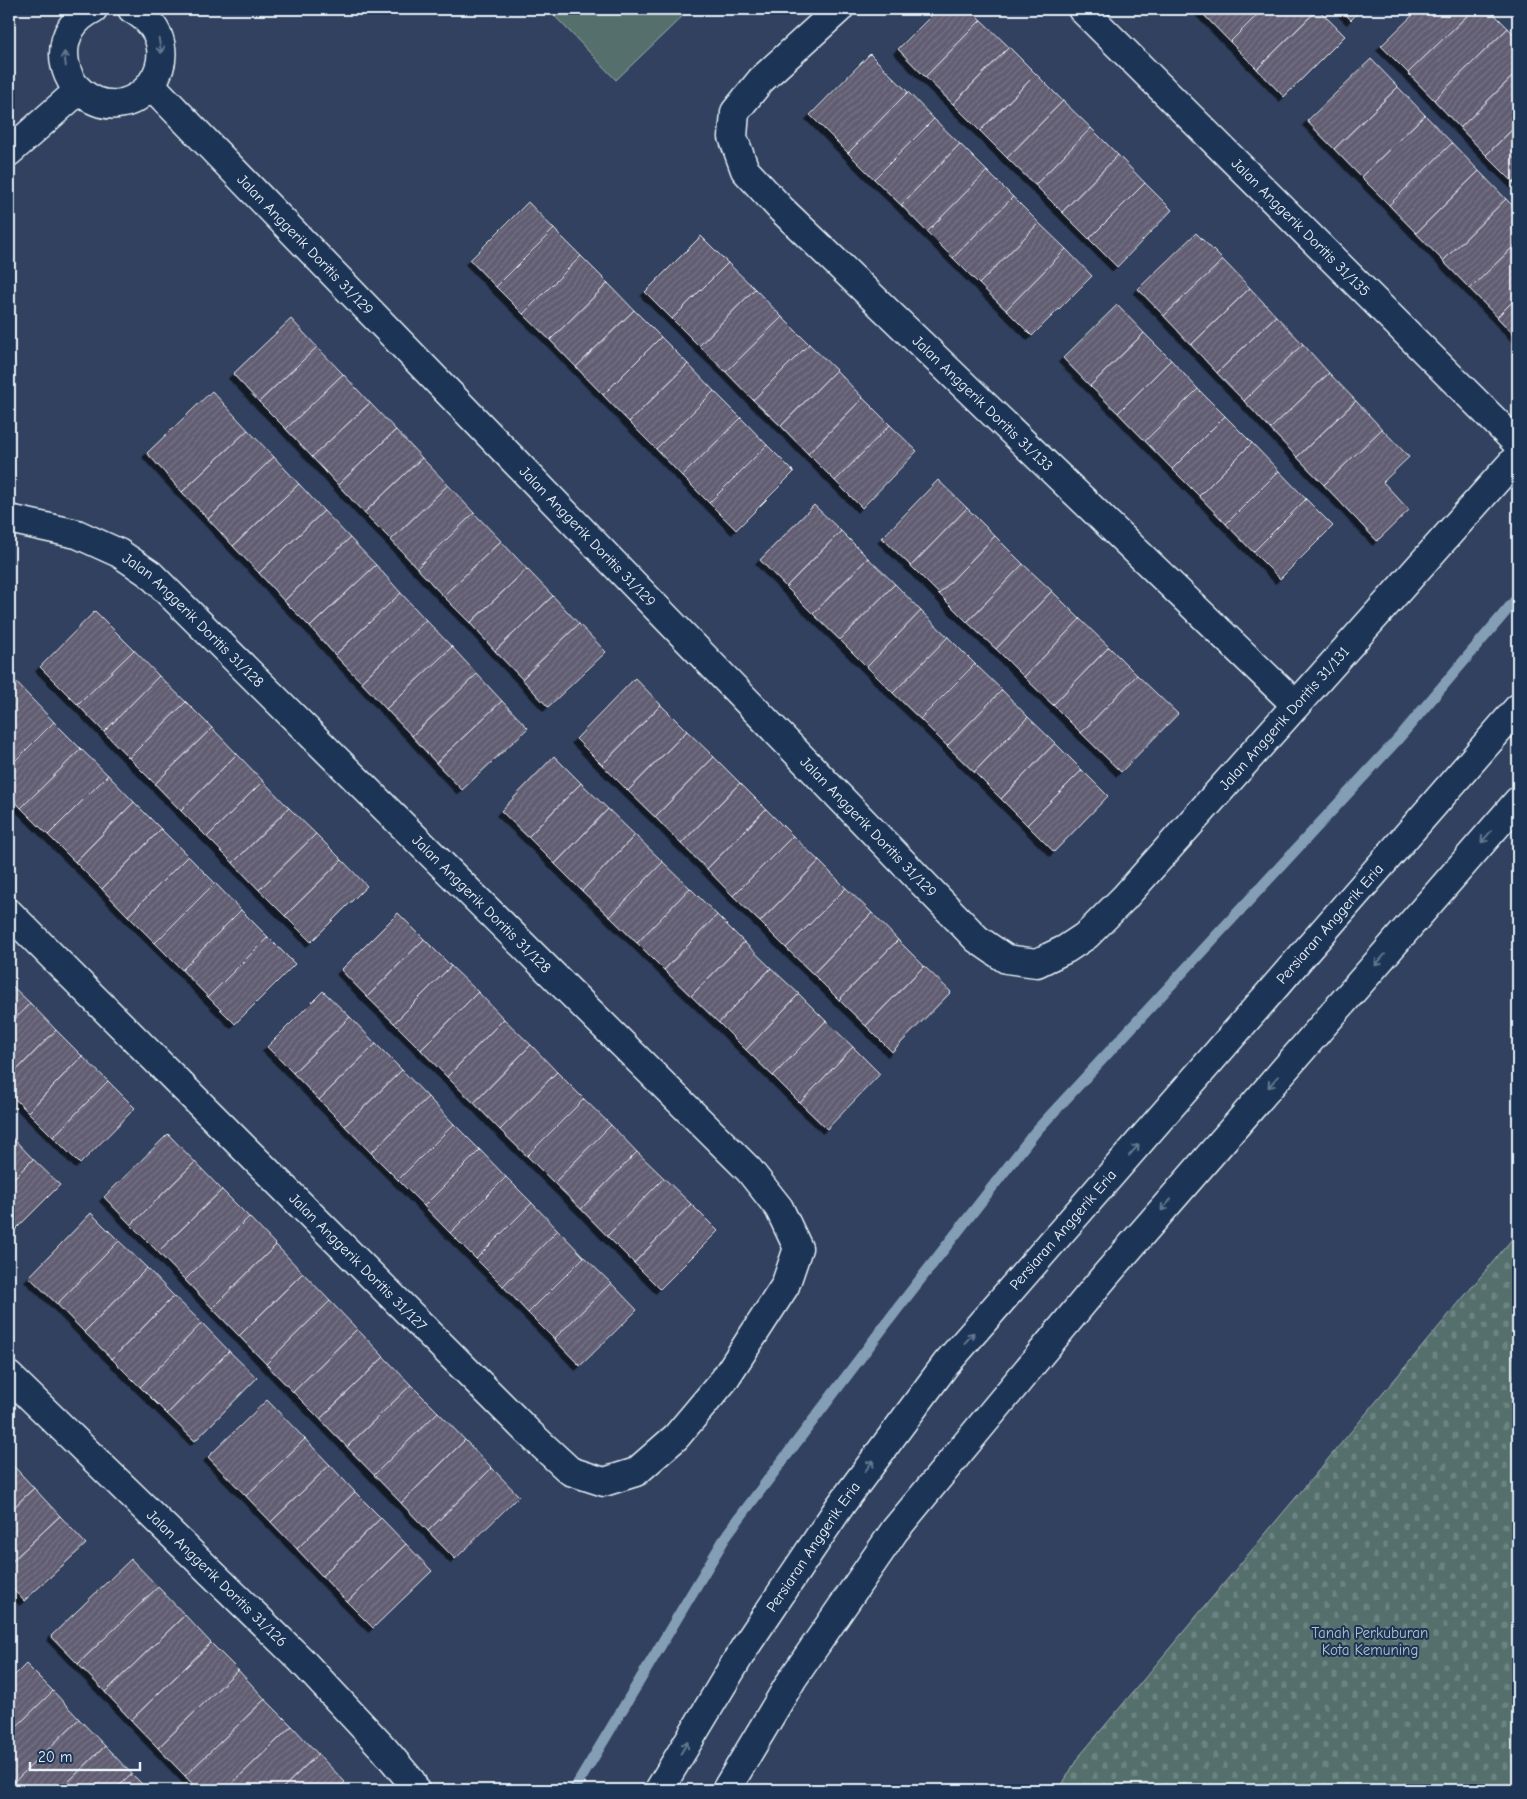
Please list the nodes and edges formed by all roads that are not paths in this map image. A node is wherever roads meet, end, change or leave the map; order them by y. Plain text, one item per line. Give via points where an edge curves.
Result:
1 (132, 9) edge
2 (839, 9) edge
3 (1082, 9) edge
4 (85, 11) edge
5 (151, 85) junction
6 (79, 90) junction
7 (9, 152) edge
8 (1518, 444) edge
9 (1518, 456) edge
10 (9, 519) edge
11 (1296, 705) junction
12 (1518, 708) edge
13 (1518, 800) edge
14 (9, 912) edge
15 (1037, 963) joint
16 (9, 1376) edge
17 (724, 1380) joint
18 (415, 1790) edge
19 (659, 1790) edge
20 (726, 1790) edge

1 -> 5 street via 143,15 158,36 162,62
2 - 11 street, Jalan Anggerik Doritis 31/133 via 761,80 735,112 733,137 745,170 782,210
3 - 8 street, Jalan Anggerik Doritis 31/135
6 -> 4 street via 66,70 64,45 74,23
5 - 6 street via 130,101 116,104 102,103
5 - 15 street, Jalan Anggerik Doritis 31/129 via 977,939 1006,959
6 - 7 street
9 - 11 street, Jalan Anggerik Doritis 31/131
10 - 17 street, Jalan Anggerik Doritis 31/128 via 76,534 119,553 150,574 749,1170 779,1208 798,1248 785,1286
11 - 15 street, Jalan Anggerik Doritis 31/131 via 1088,935
19 -> 12 street, Persiaran Anggerik Eria via 744,1647 840,1506 946,1364
13 -> 20 street via 1111,1268 895,1530 793,1678
14 - 17 street, Jalan Anggerik Doritis 31/127 via 570,1471 604,1482 636,1472 676,1437
16 - 18 street, Jalan Anggerik Doritis 31/126 via 300,1659 384,1749

